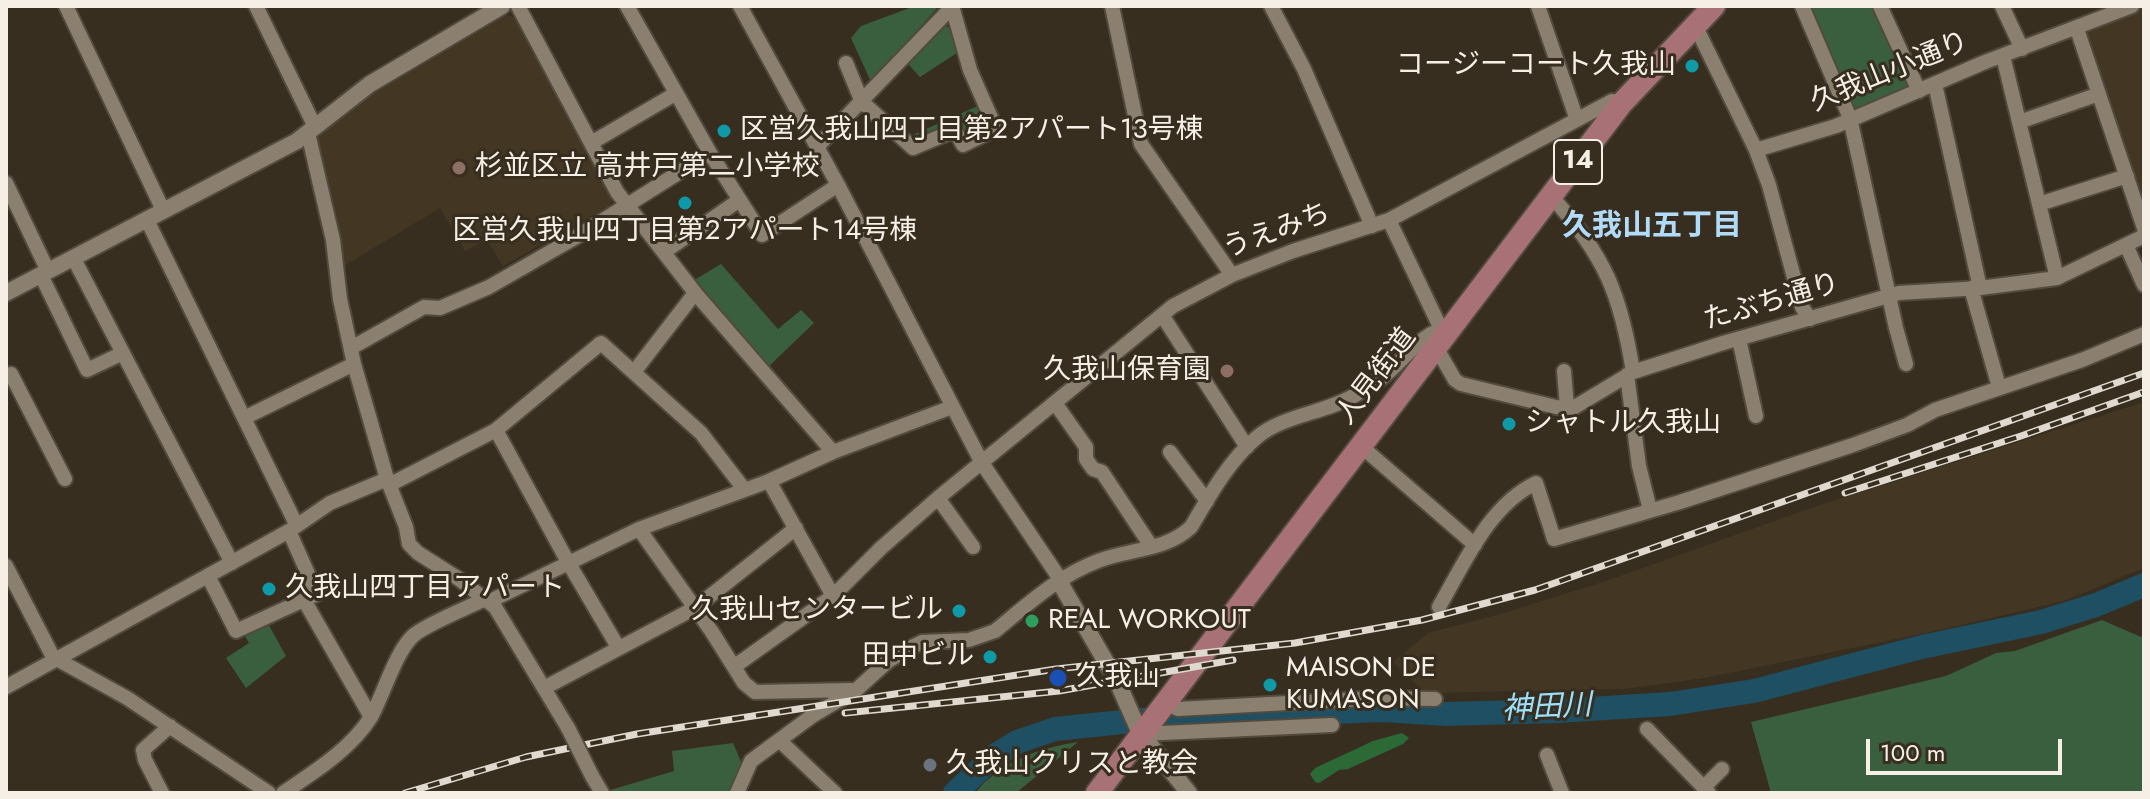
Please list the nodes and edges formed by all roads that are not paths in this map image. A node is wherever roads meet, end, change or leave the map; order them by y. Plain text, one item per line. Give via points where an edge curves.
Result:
1 (66, 6) edge
2 (256, 6) edge
3 (518, 6) edge
4 (627, 6) edge
5 (740, 6) edge
6 (952, 6) edge
7 (1112, 6) edge
8 (1271, 6) edge
9 (1538, 6) edge
10 (1714, 6) edge
11 (1802, 6) edge
12 (1880, 6) edge
13 (2002, 6) edge
14 (2132, 6) edge
15 (498, 7) edge
16 (2112, 10) edge
17 (1695, 25) junction
18 (2077, 29) junction
19 (2022, 49) junction
20 (2003, 56) junction
21 (846, 63) dead end
22 (1935, 84) junction
23 (1919, 91) junction
24 (675, 94) junction
25 (2099, 94) junction
26 (862, 102) junction
27 (1621, 104) junction
28 (1850, 118) junction
29 (1577, 120) junction
30 (2019, 122) junction
31 (312, 130) junction
32 (591, 143) junction
33 (817, 147) junction
34 (1756, 150) junction
35 (710, 153) junction
36 (2127, 176) junction
37 (6, 183) edge
38 (838, 185) junction
39 (1552, 197) junction
40 (738, 201) junction
41 (2039, 204) junction
42 (627, 205) junction
43 (163, 210) junction
44 (147, 220) junction
45 (1389, 220) junction
46 (1372, 226) junction
47 (2144, 228) edge
48 (2144, 236) edge
49 (2126, 245) junction
50 (664, 252) junction
51 (74, 259) junction
52 (45, 273) junction
53 (1232, 275) junction
54 (2057, 278) junction
55 (2144, 285) edge
56 (1976, 288) junction
57 (6, 293) edge
58 (695, 293) junction
59 (1890, 297) junction
60 (1162, 315) junction
61 (1810, 319) junction
62 (2144, 334) edge
63 (1444, 335) junction
64 (1739, 339) junction
65 (351, 348) junction
66 (123, 353) junction
67 (354, 364) junction
68 (1906, 364) dead end
69 (8, 371) edge
70 (1564, 371) dead end
71 (634, 372) junction
72 (1630, 374) junction
73 (1999, 387) junction
74 (1055, 403) junction
75 (952, 407) junction
76 (1567, 407) junction
77 (1756, 416) dead end
78 (246, 417) junction
79 (496, 430) junction
80 (1247, 447) junction
81 (1362, 447) junction
82 (833, 452) junction
83 (1170, 452) dead end
84 (982, 463) junction
85 (65, 479) dead end
86 (769, 481) junction
87 (388, 482) junction
88 (744, 489) junction
89 (938, 498) junction
90 (1207, 501) junction
91 (1650, 510) junction
92 (293, 527) junction
93 (796, 528) junction
94 (639, 529) junction
95 (1475, 545) junction
96 (1151, 546) junction
97 (973, 547) dead end
98 (568, 562) junction
99 (232, 563) junction
100 (6, 566) edge
101 (208, 576) junction
102 (1060, 579) junction
103 (833, 596) junction
104 (304, 600) junction
105 (487, 600) junction
106 (1439, 607) dead end
107 (695, 608) junction
108 (618, 647) junction
109 (57, 660) junction
110 (735, 666) junction
111 (6, 687) edge
112 (544, 688) junction
113 (856, 690) junction
114 (1435, 699) dead end
115 (371, 717) junction
116 (1142, 718) junction
117 (1332, 725) dead end
118 (170, 726) junction
119 (1647, 729) dead end
120 (780, 741) junction
121 (1547, 755) dead end
122 (1722, 769) dead end
123 (1706, 790) edge
124 (162, 793) edge
125 (269, 793) edge
126 (283, 793) edge
127 (602, 793) edge
128 (737, 793) edge
129 (835, 793) edge
130 (1097, 793) edge
131 (1189, 793) edge
132 (1562, 793) edge

1 - 43 street
2 - 31 street
3 - 32 street
4 - 24 street
5 - 33 street
6 - 26 street
6 - 26 street via 970,70 996,129 963,145 951,132 913,148
7 - 53 street via 1141,144
8 - 46 street
9 - 29 street
10 - 17 main road, 人見街道 / 14
11 - 28 street
12 - 23 street
13 - 19 street
14 - 16 street, 久我山小通り
15 - 31 street via 370,84
16 - 18 street, 久我山小通り
17 - 27 main road, 人見街道 / 14
17 - 34 street
18 - 19 street, 久我山小通り
18 - 25 street
19 - 20 street, 久我山小通り
20 - 22 street, 久我山小通り
20 - 30 street
21 - 26 street
22 - 23 street, 久我山小通り
22 - 56 street
23 - 28 street, 久我山小通り
24 - 32 street
24 - 35 street
25 - 30 street
25 - 36 street
26 - 33 street
27 - 29 street, うえみち via 1612,101
27 - 39 main road, 人見街道 / 14
28 - 34 street, 久我山小通り
28 - 59 street
29 - 45 street, うえみち
30 - 41 street
31 - 43 street
31 - 65 street
32 - 42 street
33 - 38 street
34 - 61 street
35 - 40 street
35 - 42 street
36 - 41 street
36 - 47 street
37 - 52 street
38 - 40 street via 762,235
38 - 75 street
39 - 63 main road, 人見街道 / 14
39 - 72 street via 1575,222 1613,284 1625,323
40 - 50 street
41 - 54 street
42 - 50 street
42 - 65 street via 489,287 440,308 424,307
43 - 44 street
44 - 51 street
44 - 78 street
45 - 46 street, うえみち
45 - 63 street
46 - 53 street, うえみち
48 - 49 street, たぶち通り
49 - 54 street, たぶち通り
49 - 55 street
50 - 58 street
51 - 52 street
51 - 66 street
52 - 57 street
52 - 66 street via 87,370
53 - 60 street, うえみち
54 - 56 street, たぶち通り
56 - 59 street, たぶち通り
56 - 73 street
58 - 71 street
58 - 82 street
59 - 61 street, たぶち通り
59 - 68 street
60 - 74 street, うえみち
60 - 80 street
61 - 64 street, たぶち通り
62 - 73 street
63 - 76 street via 1455,380 1461,384
63 - 80 street via 1422,339 1384,376 1353,396 1267,429
63 - 81 main road, 人見街道 / 14
64 - 72 street, たぶち通り
64 - 77 street
65 - 67 street
66 - 99 street
67 - 78 street
67 - 87 street
69 - 85 street
70 - 76 street
71 - 79 street via 601,343
71 - 88 street via 701,433
72 - 76 street, たぶち通り via 1584,403
72 - 91 street via 1639,466
73 - 91 street via 1853,445
74 - 84 street, うえみち
74 - 96 street via 1086,447 1086,459 1102,472
75 - 82 street
75 - 84 street
78 - 92 street
79 - 87 street
79 - 98 street
80 - 90 street
81 - 95 street
81 - 116 main road, 人見街道 / 14
82 - 86 street
83 - 90 street
84 - 89 street, うえみち
84 - 102 street
86 - 88 street
86 - 93 street
87 - 92 street via 330,503
87 - 105 street via 413,549
88 - 94 street
89 - 97 street
89 - 103 street, うえみち
90 - 96 street via 1183,535
91 - 95 street via 1554,539 1536,483 1521,490
92 - 99 street
92 - 104 street via 317,594
93 - 103 street
93 - 107 street
94 - 98 street
94 - 107 street
95 - 106 street
96 - 102 street via 1098,560
98 - 105 street
98 - 108 street
99 - 101 street
100 - 109 street
101 - 104 street via 236,631
101 - 109 street
102 - 113 street via 995,631 969,640 922,642 888,661
102 - 116 street
103 - 110 street, うえみち
104 - 115 street
105 - 112 street
105 - 115 street via 412,636
107 - 108 street
107 - 110 street
108 - 112 street
109 - 111 street
109 - 118 street
110 - 113 street via 755,692
112 - 127 street, bridge
113 - 120 street
114 - 116 street via 1178,709
115 - 126 street via 325,764
116 - 117 street
116 - 130 main road, 人見街道 / 14
116 - 131 street
118 - 124 street via 143,750
118 - 125 street
119 - 123 street
120 - 128 street via 751,761
120 - 129 street
121 - 132 street
122 - 123 street

